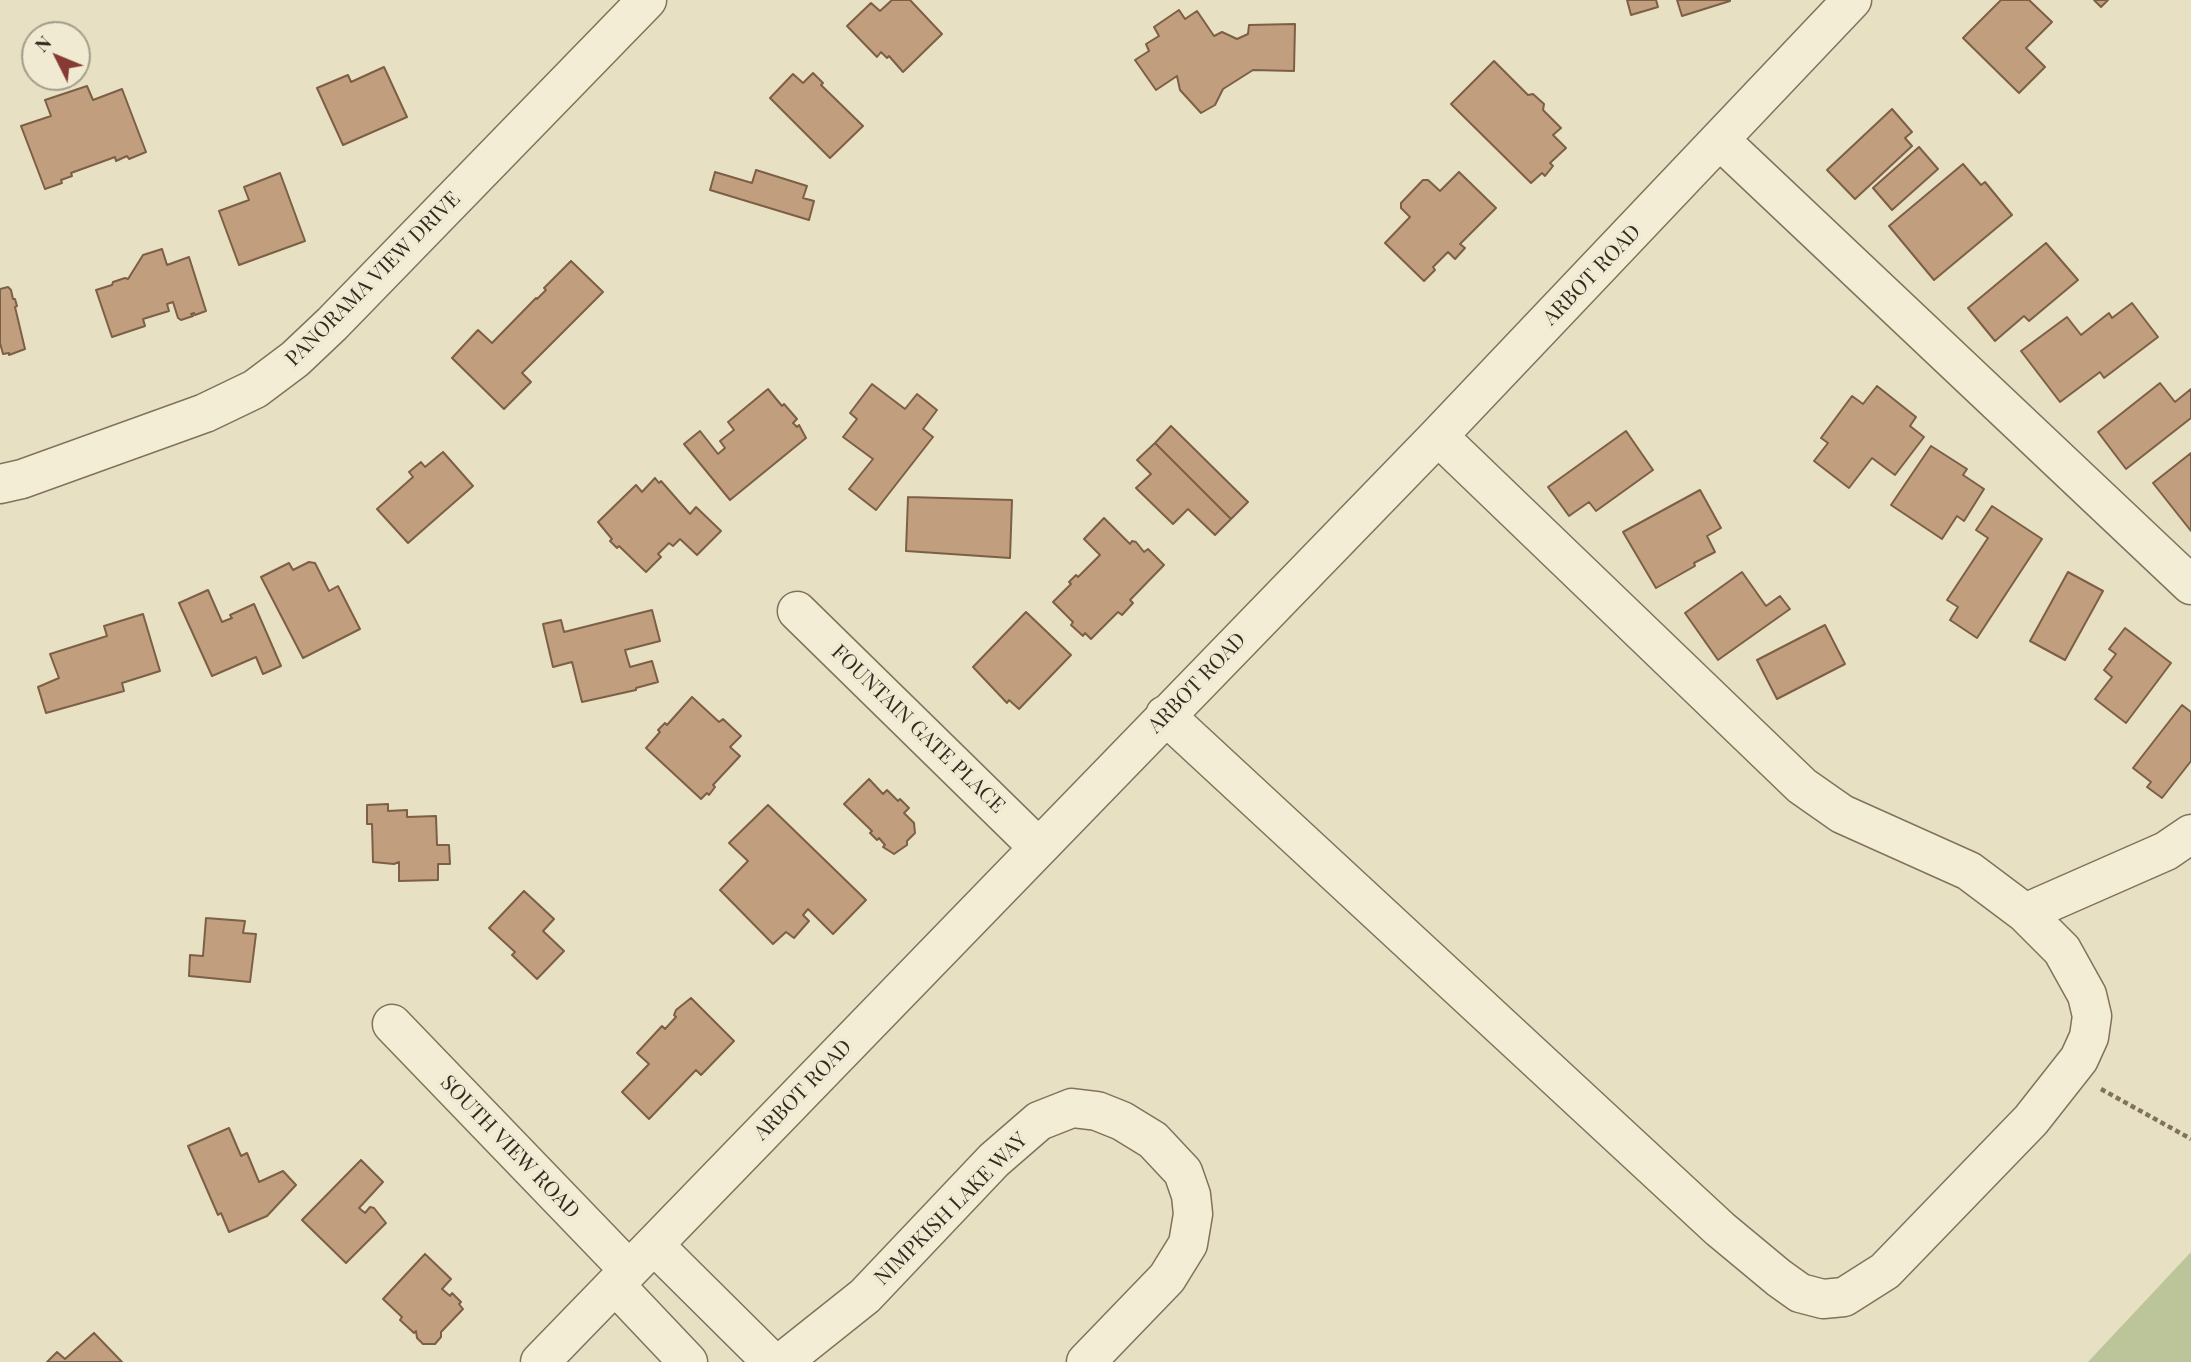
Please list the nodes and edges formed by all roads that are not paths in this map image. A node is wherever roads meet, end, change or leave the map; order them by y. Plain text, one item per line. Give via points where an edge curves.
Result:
1 (647, 0) edge
2 (1852, 0) edge
3 (1721, 141) junction
4 (1438, 436) junction
5 (0, 484) edge
6 (2191, 585) edge
7 (797, 611) dead end
8 (1166, 715) junction
9 (2191, 834) edge
10 (1038, 847) junction
11 (2025, 913) junction
12 (392, 1024) dead end
13 (633, 1267) junction
14 (540, 1362) edge
15 (688, 1362) edge
16 (772, 1362) edge
17 (782, 1362) edge
18 (1086, 1362) edge

1 - 5 street, PANORAMA VIEW DRIVE via 285,367 255,389 205,413
2 - 3 street, ARBOT ROAD
3 - 4 street, ARBOT ROAD
3 - 6 street
4 - 8 street, ARBOT ROAD
4 - 11 street via 1802,786 1842,814 1969,871
7 - 10 street, FOUNTAIN GATE PLACE
8 - 10 street, ARBOT ROAD
8 - 11 street via 1720,1229 1800,1293 1823,1300 1844,1297 1885,1271 2031,1120 2079,1059 2092,1016 2087,995 2062,950
9 - 11 street via 2145,861
10 - 13 street, ARBOT ROAD
12 - 13 street, SOUTH VIEW ROAD
13 - 14 street, ARBOT ROAD
13 - 15 street
13 - 16 street
17 - 18 street, NIMPKISH LAKE WAY via 865,1296 994,1160 1039,1121 1072,1108 1097,1111 1153,1140 1183,1172 1193,1214 1188,1244 1167,1278

